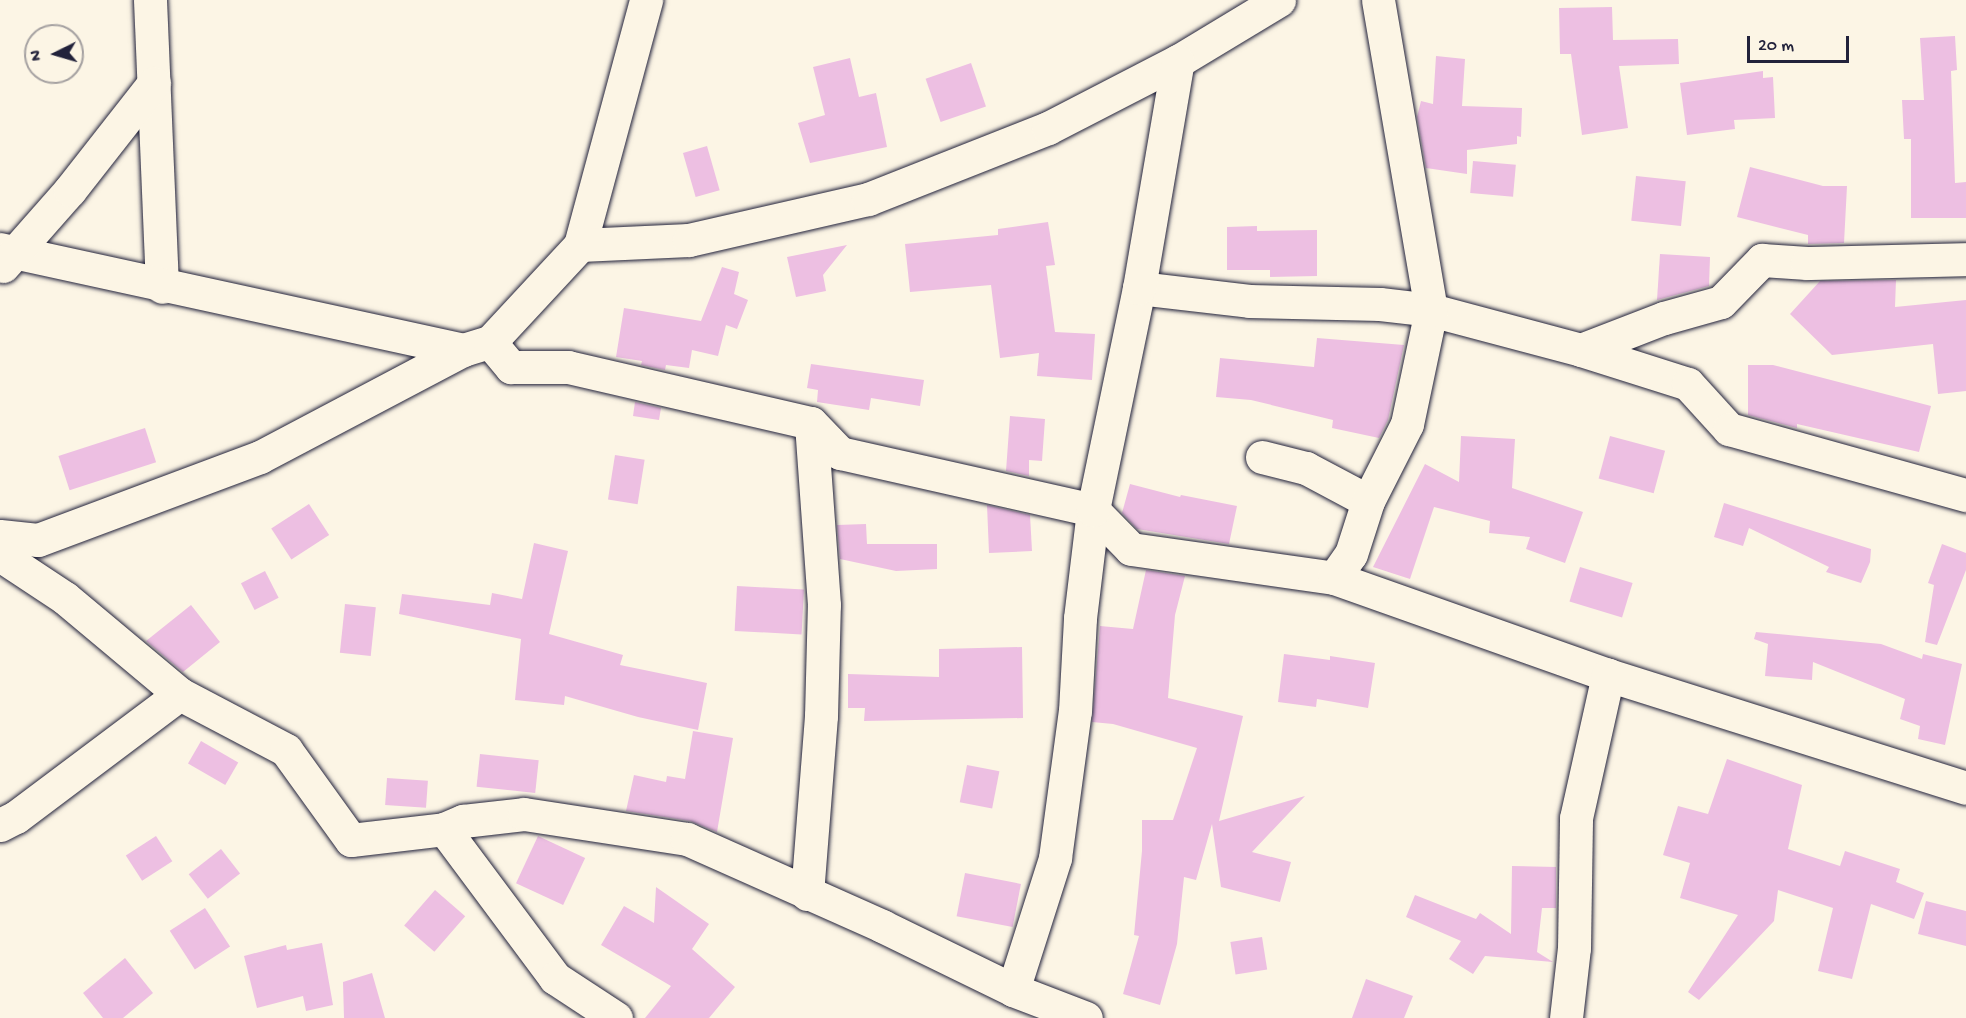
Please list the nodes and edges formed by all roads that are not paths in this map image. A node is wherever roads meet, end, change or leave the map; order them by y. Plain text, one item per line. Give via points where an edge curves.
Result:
1 (150, 0) edge
2 (646, 0) edge
3 (1279, 0) edge
4 (1378, 0) edge
5 (1178, 61) junction
6 (154, 83) junction
7 (580, 245) junction
8 (5, 258) edge
9 (1966, 259) edge
10 (162, 287) junction
11 (1139, 288) junction
12 (1431, 310) junction
13 (477, 346) junction
14 (1581, 350) junction
15 (811, 423) junction
16 (1262, 457) dead end
17 (1966, 495) edge
18 (1368, 501) junction
19 (1093, 510) junction
20 (0, 536) edge
21 (0, 555) edge
22 (1334, 578) junction
23 (1608, 675) junction
24 (180, 694) junction
25 (1966, 788) edge
26 (0, 825) edge
27 (444, 829) junction
28 (807, 894) junction
29 (1013, 990) junction
30 (615, 1018) edge
31 (1086, 1018) edge
32 (1566, 1018) edge

1 - 6 street
2 - 7 street
3 - 5 street
4 - 12 street
5 - 7 street via 1048,128 868,199 688,240
5 - 11 street
6 - 8 street
6 - 10 street
7 - 13 street
8 - 10 street
9 - 14 street via 1807,263 1762,260 1721,302 1664,318
10 - 13 street
11 - 12 street via 1248,301 1380,304
11 - 19 street
12 - 14 street
12 - 18 street via 1407,424
13 - 15 street via 511,367 568,366
13 - 20 street via 260,457 38,540
14 - 17 street via 1688,384 1729,429
15 - 19 street via 840,453
15 - 28 street via 824,605 822,716
16 - 18 street via 1306,468
18 - 22 street via 1351,554
19 - 22 street via 1131,549
19 - 29 street via 1080,618 1075,711 1055,858
21 - 24 street via 65,598
22 - 23 street
23 - 25 street
23 - 32 street via 1576,818 1574,948
24 - 26 street
24 - 27 street via 286,750 351,840
27 - 28 street via 463,821 524,814 687,839
27 - 30 street via 555,978
28 - 29 street
29 - 31 street

